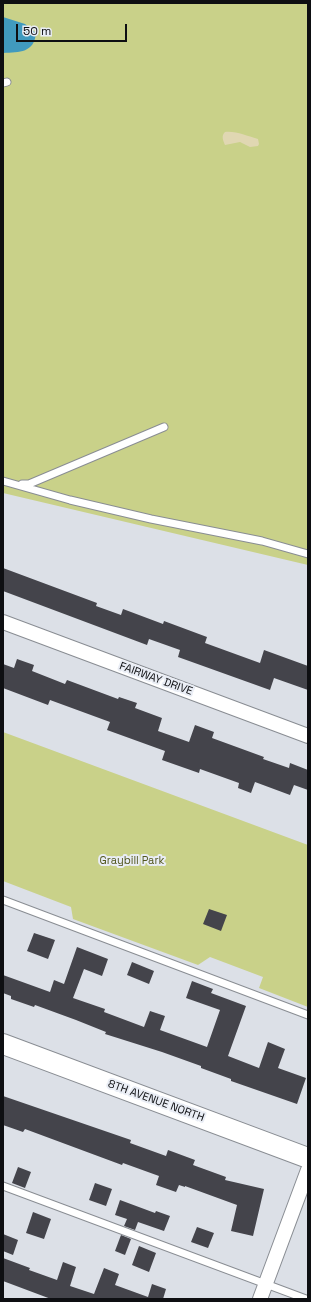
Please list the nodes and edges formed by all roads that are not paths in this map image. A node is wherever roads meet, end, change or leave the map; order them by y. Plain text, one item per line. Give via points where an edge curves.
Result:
1 (164, 427) dead end
2 (3, 481) edge
3 (14, 484) junction
4 (308, 554) edge
5 (3, 622) edge
6 (308, 736) edge
7 (3, 900) edge
8 (308, 1015) edge
9 (3, 1044) edge
10 (308, 1158) edge
11 (308, 1170) edge
12 (3, 1186) edge
13 (266, 1284) junction
14 (260, 1299) edge
15 (306, 1299) edge

1 - 3 lane via 29,484
2 - 3 lane
3 - 4 lane via 70,500 262,541
5 - 6 street, FAIRWAY DRIVE
7 - 8 lane
9 - 10 street, 8TH AVENUE NORTH
11 - 13 street
12 - 13 lane
13 - 14 street
13 - 15 lane

